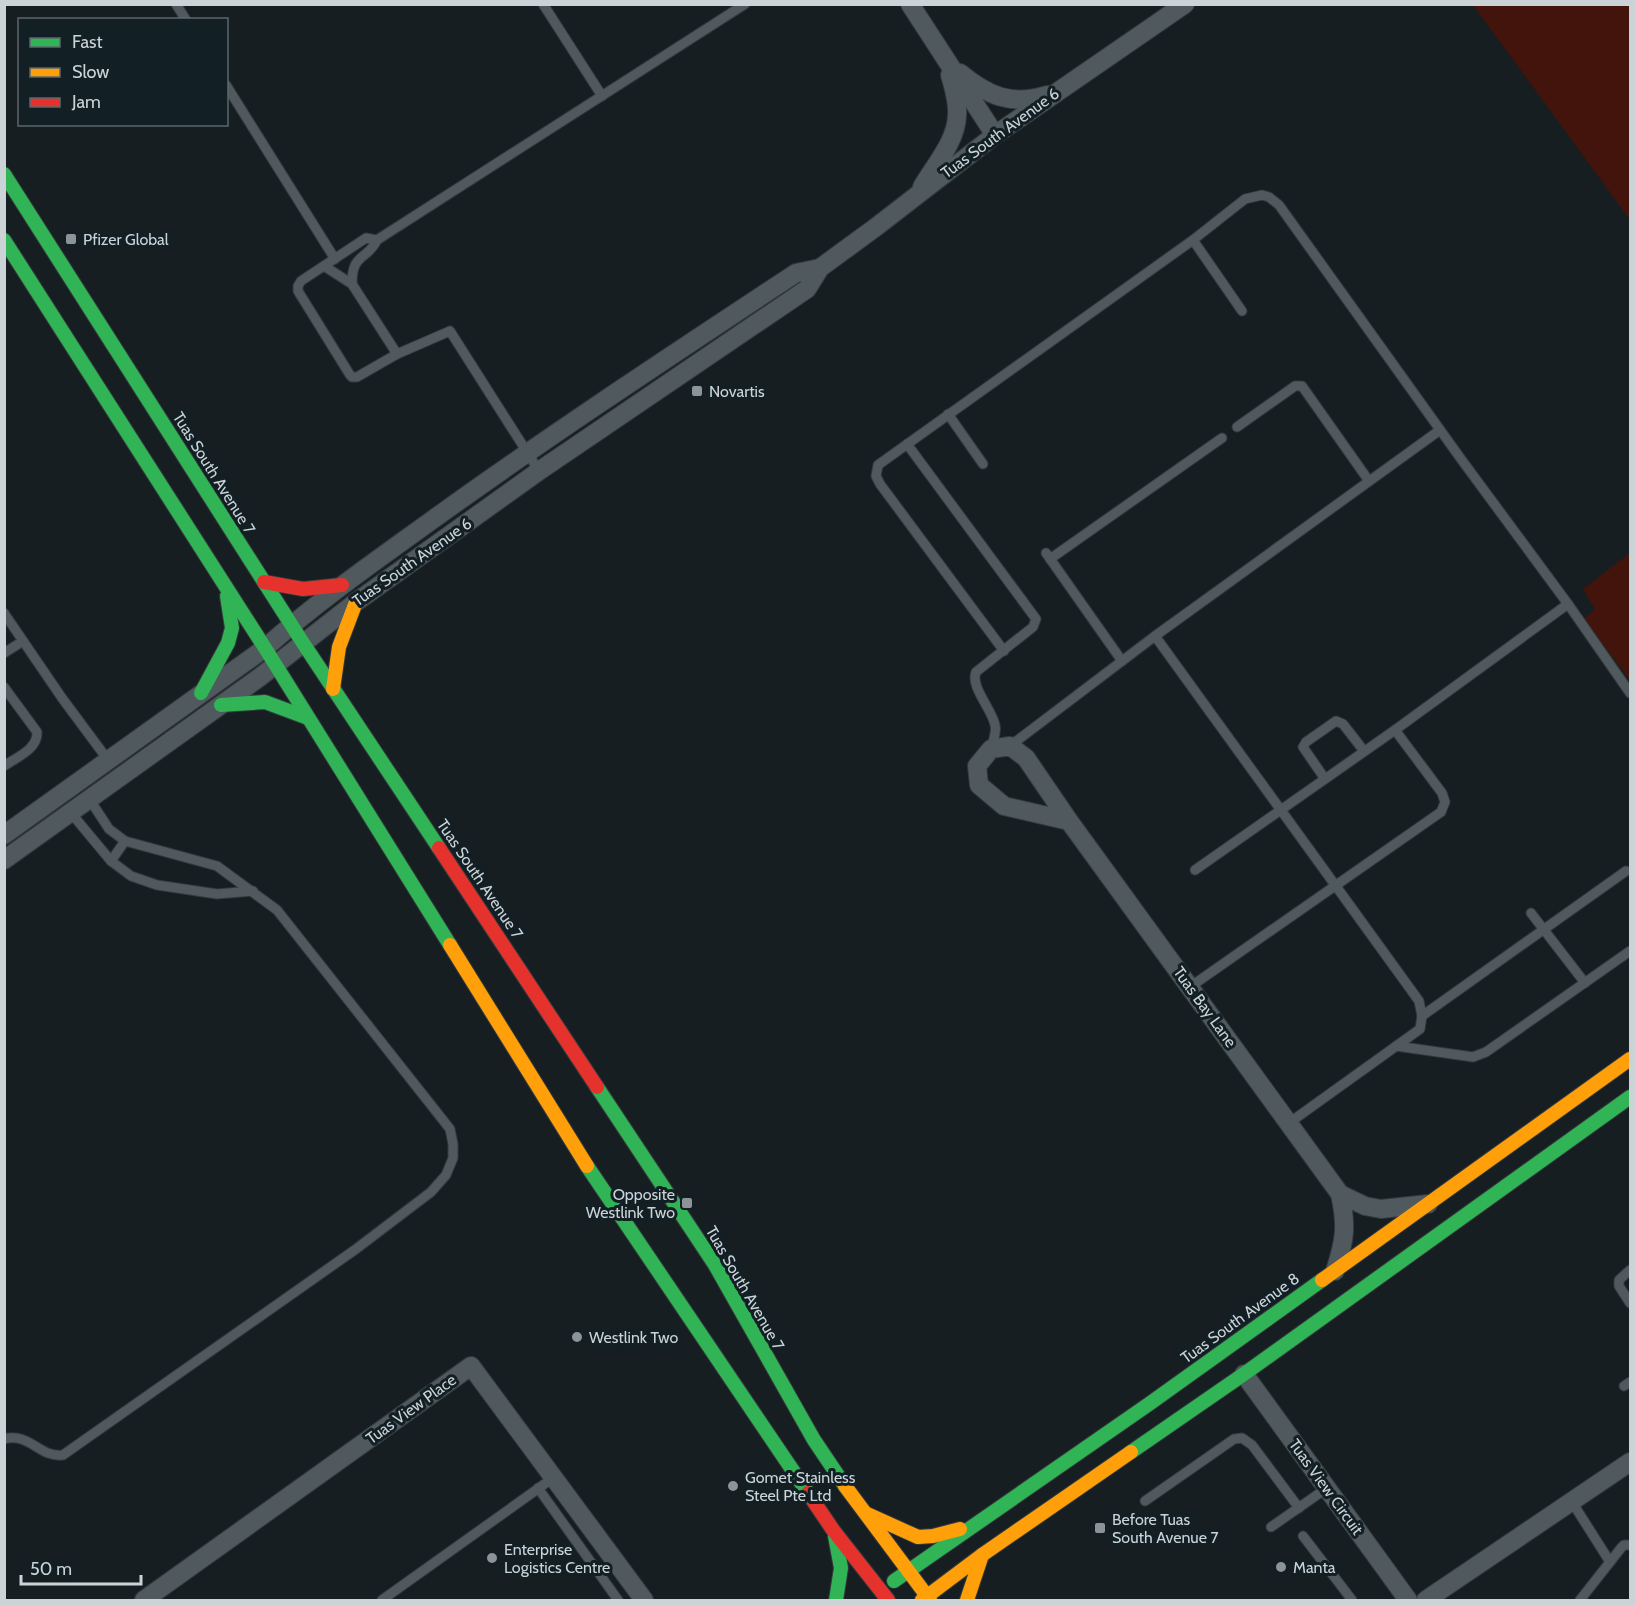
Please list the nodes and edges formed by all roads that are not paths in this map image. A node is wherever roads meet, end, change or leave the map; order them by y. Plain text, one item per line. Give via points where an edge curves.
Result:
1 (176, 4) edge
2 (543, 4) edge
3 (745, 4) edge
4 (910, 4) edge
5 (1185, 4) edge
6 (185, 18) edge
7 (947, 62) junction
8 (228, 88) edge
9 (1056, 93) junction
10 (602, 96) junction
11 (995, 135) junction
12 (4, 174) edge
13 (918, 194) junction
14 (4, 240) edge
15 (377, 240) junction
16 (1192, 240) junction
17 (335, 259) junction
18 (324, 266) junction
19 (820, 268) junction
20 (352, 284) junction
21 (1242, 311) dead end
22 (397, 354) junction
23 (948, 414) junction
24 (1237, 427) dead end
25 (1440, 430) junction
26 (1222, 438) dead end
27 (907, 444) junction
28 (526, 453) junction
29 (983, 464) dead end
30 (539, 471) junction
31 (1369, 481) junction
32 (264, 582) junction
33 (342, 585) junction
34 (226, 589) junction
35 (356, 602) junction
36 (1568, 604) junction
37 (4, 613) edge
38 (291, 624) junction
39 (1155, 636) junction
40 (23, 641) junction
41 (303, 643) junction
42 (265, 648) junction
43 (1004, 651) junction
44 (4, 653) edge
45 (1122, 661) junction
46 (276, 665) junction
47 (4, 687) edge
48 (333, 689) junction
49 (201, 693) junction
50 (1630, 693) edge
51 (221, 705) junction
52 (308, 718) junction
53 (1395, 730) junction
54 (1010, 746) junction
55 (991, 749) junction
56 (1364, 752) junction
57 (108, 760) junction
58 (4, 766) edge
59 (1325, 779) junction
60 (90, 800) junction
61 (1281, 810) junction
62 (71, 813) junction
63 (1069, 821) junction
64 (4, 835) edge
65 (125, 841) junction
66 (4, 860) edge
67 (111, 861) junction
68 (1195, 870) dead end
69 (1626, 871) dead end
70 (1336, 886) junction
71 (253, 891) junction
72 (1531, 913) dead end
73 (1544, 930) junction
74 (1630, 951) edge
75 (1585, 983) junction
76 (1190, 987) junction
77 (1422, 1016) junction
78 (1396, 1046) junction
79 (1630, 1059) edge
80 (1630, 1097) edge
81 (1289, 1123) junction
82 (1340, 1194) junction
83 (1430, 1203) junction
84 (1630, 1270) edge
85 (1335, 1271) junction
86 (1630, 1303) edge
87 (1244, 1374) junction
88 (4, 1440) edge
89 (1630, 1462) edge
90 (545, 1483) junction
91 (1327, 1488) junction
92 (1145, 1501) dead end
93 (1572, 1502) junction
94 (1299, 1508) junction
95 (862, 1511) junction
96 (977, 1524) junction
97 (1271, 1527) dead end
98 (833, 1530) junction
99 (1303, 1536) dead end
100 (1630, 1545) edge
101 (982, 1555) junction
102 (1610, 1562) junction
103 (908, 1571) junction
104 (885, 1596) edge
105 (926, 1599) edge
106 (1403, 1599) edge
107 (144, 1600) edge
108 (381, 1600) edge
109 (618, 1600) edge
110 (644, 1600) edge
111 (837, 1600) edge
112 (867, 1600) edge
113 (967, 1600) edge
114 (1352, 1600) edge
115 (1426, 1600) edge
116 (1580, 1600) edge

1 - 6 lane
2 - 10 lane
3 - 10 lane
4 - 7 street
5 - 9 street, Tuas South Avenue 6
7 - 9 street via 994,96 1030,100
7 - 11 street
7 - 13 street via 954,88 956,124
8 - 17 lane
9 - 11 street, Tuas South Avenue 6
10 - 15 lane
11 - 13 street, Tuas South Avenue 6
12 - 32 street, Tuas South Avenue 7
13 - 19 street, Tuas South Avenue 6
14 - 34 street
15 - 17 lane via 366,238
15 - 20 lane via 373,249 357,261
16 - 21 lane
16 - 23 lane
16 - 25 lane via 1245,199 1269,197 1279,205
17 - 18 lane
18 - 20 lane
18 - 22 lane via 301,281 298,291 350,375 357,377
19 - 28 street, Tuas South Avenue 6 via 796,273
19 - 30 street, Tuas South Avenue 6 via 807,289
20 - 22 lane
22 - 28 lane via 450,331
23 - 27 lane
23 - 29 lane
24 - 31 lane via 1295,386 1302,386
25 - 31 lane
25 - 36 lane
26 - 45 lane via 1048,556
27 - 43 lane via 1035,616 1033,627
27 - 43 lane via 878,465 876,476
28 - 30 lane
28 - 33 street, Tuas South Avenue 6
30 - 35 street, Tuas South Avenue 6
31 - 39 lane
32 - 33 street via 316,590
32 - 38 street, Tuas South Avenue 7
33 - 38 street, Tuas South Avenue 6
34 - 42 street
34 - 49 street via 232,628
35 - 41 street, Tuas South Avenue 6
35 - 48 street via 339,646
36 - 50 lane
36 - 53 lane
37 - 40 lane
38 - 41 street, Tuas South Avenue 7
38 - 42 street, Tuas South Avenue 6
39 - 45 lane
39 - 61 lane
40 - 44 lane
40 - 57 lane
41 - 46 street, Tuas South Avenue 6
41 - 48 street, Tuas South Avenue 7
42 - 46 street
42 - 49 street, Tuas South Avenue 6
43 - 55 lane via 974,676 996,728
45 - 54 lane
46 - 51 street, Tuas South Avenue 6
46 - 52 street
47 - 58 lane via 37,732 33,747
48 - 95 street, Tuas South Avenue 7 via 715,1265 809,1431
49 - 57 street, Tuas South Avenue 6
51 - 52 street via 265,702
51 - 60 street, Tuas South Avenue 6
52 - 98 street via 596,1180
53 - 56 lane
53 - 70 lane via 1445,802 1441,812
54 - 55 street
54 - 63 street, Tuas Bay Lane via 1026,758
55 - 63 street via 977,766 979,786 1004,806
56 - 59 lane
56 - 59 lane via 1343,724 1336,721 1303,747
57 - 64 street, Tuas South Avenue 6
59 - 61 lane
60 - 62 street, Tuas South Avenue 6
60 - 65 lane via 110,829
61 - 68 lane
61 - 70 lane
62 - 66 street, Tuas South Avenue 6
62 - 67 lane
63 - 76 street, Tuas Bay Lane
65 - 67 lane
65 - 71 lane via 217,866
67 - 71 lane via 131,876 157,885 217,894
69 - 73 lane
70 - 76 lane
70 - 77 lane via 1419,1001
71 - 88 lane via 277,910 450,1129 453,1158 446,1175 431,1192 356,1250 63,1455 48,1454 14,1437
72 - 73 lane
73 - 75 lane
73 - 77 lane
74 - 75 lane
75 - 78 lane via 1473,1057
76 - 81 street, Tuas Bay Lane
77 - 78 lane via 1420,1029
78 - 81 lane
79 - 83 street, Tuas South Avenue 8
80 - 87 street
81 - 82 street, Tuas Bay Lane
82 - 83 street, Tuas Bay Lane via 1381,1209
82 - 85 street, Tuas Bay Lane via 1344,1241
83 - 85 street, Tuas South Avenue 8
84 - 86 lane via 1619,1280 1619,1286
85 - 96 street, Tuas South Avenue 8
87 - 91 street, Tuas View Circuit
87 - 101 street
89 - 93 street
90 - 107 street, Tuas View Place via 471,1366
90 - 108 lane
90 - 109 lane
90 - 110 street, Tuas View Place
91 - 94 lane
91 - 106 street, Tuas View Circuit
92 - 94 lane via 1234,1439 1242,1438 1252,1444
93 - 102 lane
93 - 115 street
94 - 97 lane
95 - 96 street via 918,1537
95 - 103 street, Tuas South Avenue 7
96 - 103 street, Tuas South Avenue 8
98 - 104 street
98 - 111 street via 843,1565
99 - 114 lane
100 - 102 lane via 1624,1545
101 - 105 street
101 - 113 street
102 - 116 lane
103 - 104 street, Tuas South Avenue 8
103 - 105 street, Tuas South Avenue 7
104 - 112 street, Tuas South Avenue 8

